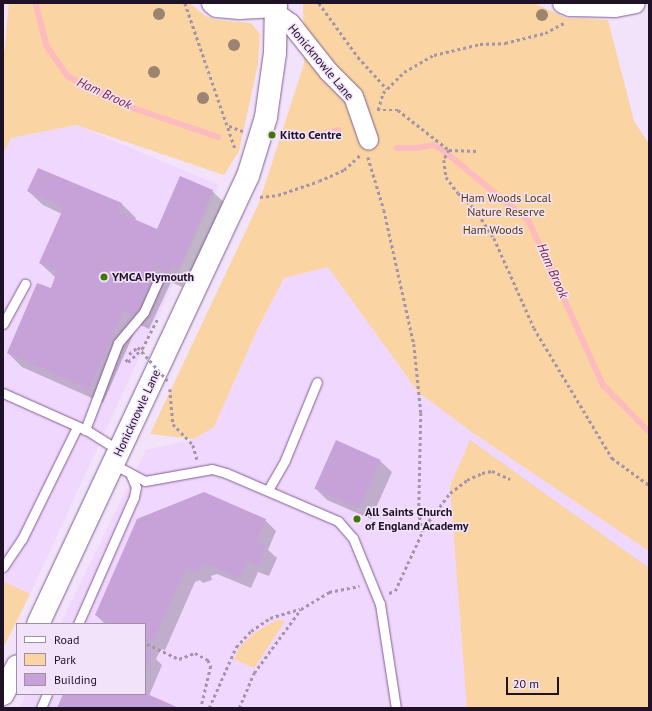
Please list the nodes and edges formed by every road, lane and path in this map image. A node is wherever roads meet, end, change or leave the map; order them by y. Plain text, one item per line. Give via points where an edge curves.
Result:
1 (185, 3) edge
2 (211, 3) edge
3 (319, 3) edge
4 (562, 3) edge
5 (635, 3) edge
6 (276, 8) edge
7 (570, 20) dead end
8 (387, 89) junction
9 (365, 148) junction
10 (449, 150) junction
11 (478, 151) dead end
12 (253, 158) junction
13 (237, 203) junction
14 (159, 279) dead end
15 (26, 284) dead end
16 (3, 324) edge
17 (142, 349) dead end
18 (125, 357) dead end
19 (128, 362) dead end
20 (317, 382) dead end
21 (3, 393) edge
22 (81, 429) junction
23 (116, 457) junction
24 (200, 471) junction
25 (131, 476) junction
26 (510, 479) dead end
27 (649, 485) edge
28 (268, 490) junction
29 (422, 533) junction
30 (3, 567) edge
31 (373, 584) junction
32 (378, 598) junction
33 (300, 608) junction
34 (38, 623) edge
35 (78, 623) edge
36 (147, 644) dead end
37 (16, 668) edge
38 (3, 694) edge
39 (47, 695) edge
40 (41, 708) edge
41 (201, 708) edge
42 (209, 708) edge
43 (239, 708) edge
44 (396, 708) edge

1 - 12 path via 237,152
2 - 6 street via 216,7 239,9
3 - 8 path via 358,57
4 - 5 street via 569,6 615,7
6 - 9 street, Honicknowle Lane via 353,96
6 - 12 street, Honicknowle Lane via 275,53 266,117
7 - 8 path via 545,32 505,44 480,44 434,55 404,72
8 - 10 path via 378,111 398,110
9 - 13 path via 344,170 319,181 278,195 252,198
9 - 29 path via 384,210 414,344 421,413 419,511
10 - 11 path
10 - 27 path via 444,160 446,177 475,210 494,238 534,328 612,458
12 - 13 street, Honicknowle Lane
13 - 23 street, Honicknowle Lane
14 - 22 lane via 144,312 118,343
15 - 16 lane
17 - 19 path
18 - 24 path, bridge via 138,347 168,381 173,424 193,445
20 - 28 lane via 285,460
21 - 22 lane
22 - 23 lane
22 - 30 lane via 22,538
23 - 25 lane
23 - 34 street, Honicknowle Lane
24 - 25 lane via 145,481
24 - 28 lane via 212,469
25 - 35 lane via 136,487 134,498
26 - 29 path via 492,471 467,480 450,493
28 - 31 lane via 338,521 353,538
29 - 32 path via 395,591
31 - 32 lane
31 - 33 path via 329,592
32 - 44 lane
33 - 42 path via 270,618 251,631 236,647
33 - 43 path via 254,672
36 - 41 path via 179,659 195,653 208,660 211,666
37 - 38 street
39 - 40 lane

